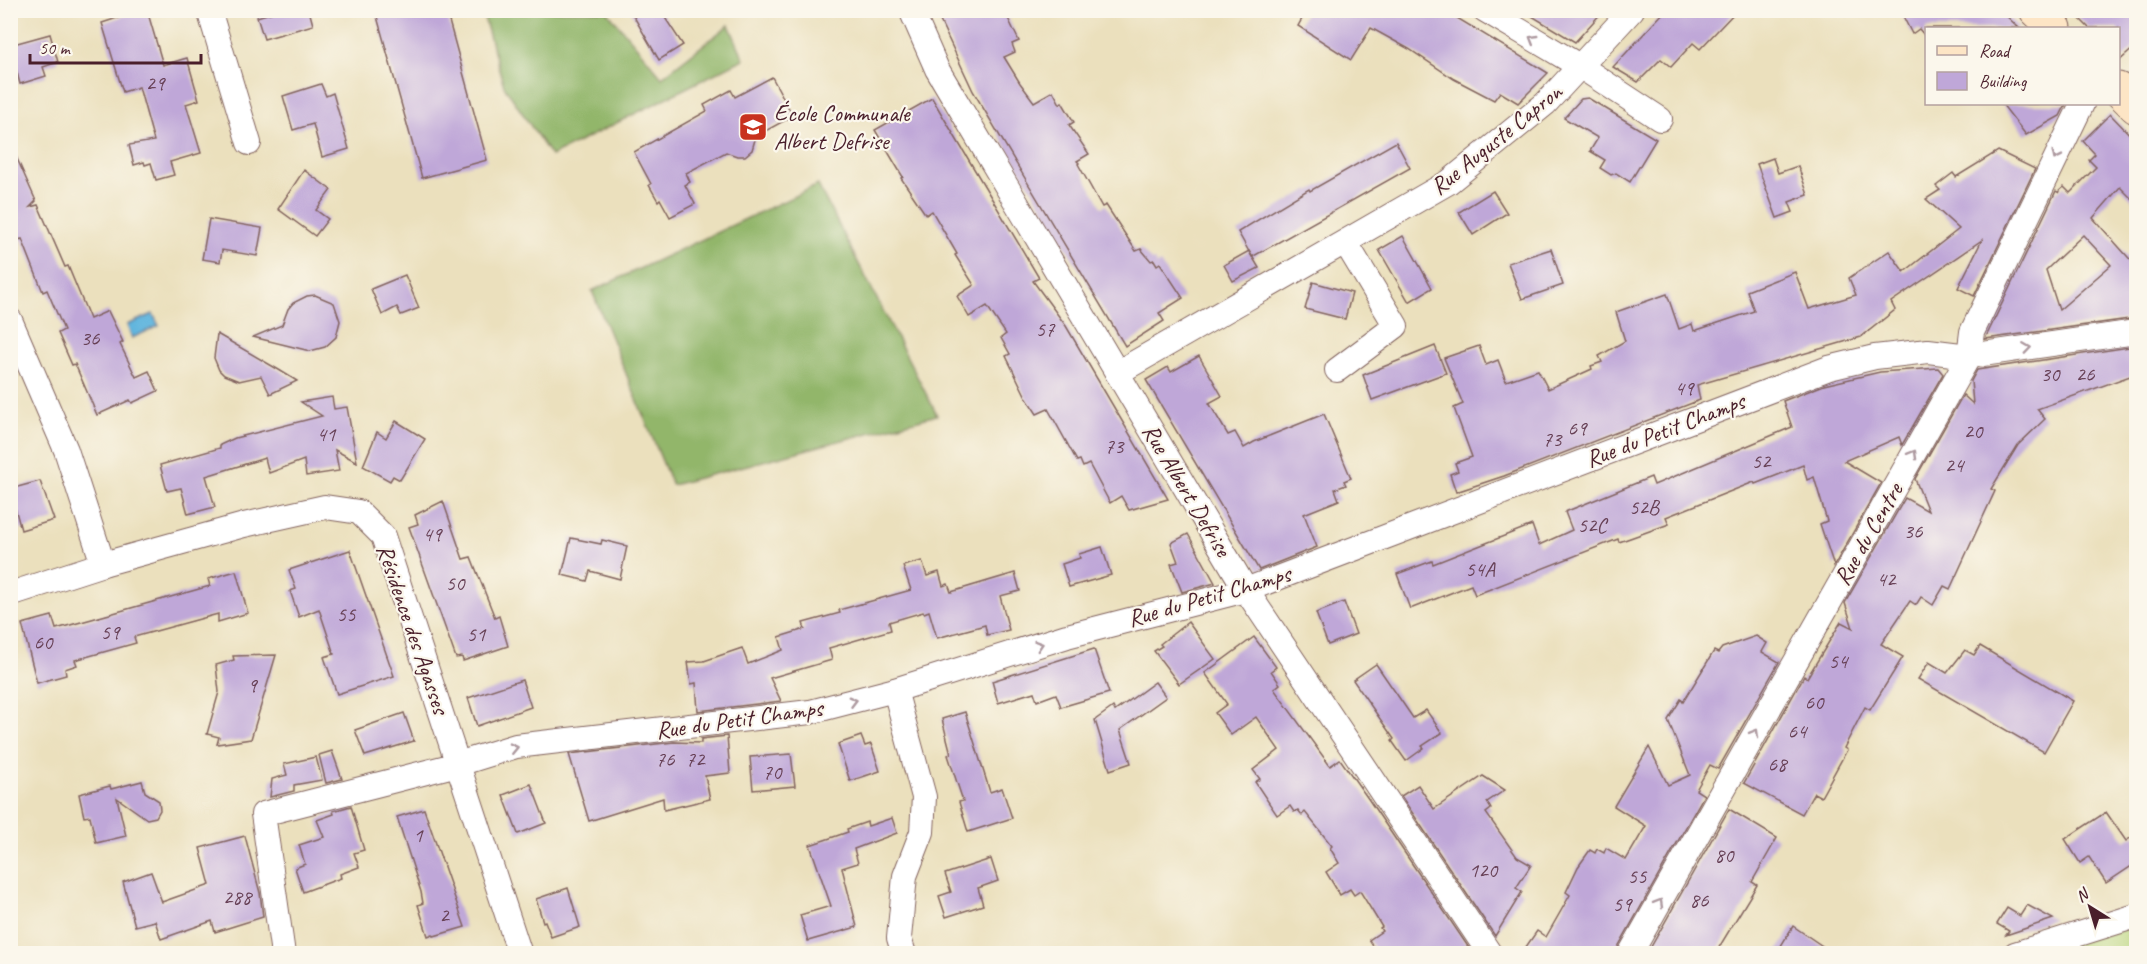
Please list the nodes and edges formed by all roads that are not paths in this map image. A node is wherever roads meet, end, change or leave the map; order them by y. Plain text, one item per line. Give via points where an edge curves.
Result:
1 (209, 10) edge
2 (911, 10) edge
3 (1485, 10) edge
4 (1632, 10) edge
5 (2036, 10) edge
6 (2054, 27) edge
7 (1581, 68) junction
8 (2120, 91) edge
9 (2082, 105) edge
10 (2136, 107) edge
11 (1660, 118) dead end
12 (249, 143) dead end
13 (1346, 243) junction
14 (10, 320) edge
15 (2136, 332) edge
16 (1969, 356) junction
17 (1337, 370) dead end
18 (1117, 373) junction
19 (103, 564) junction
20 (1246, 590) junction
21 (10, 594) edge
22 (895, 690) junction
23 (458, 764) junction
24 (2136, 916) edge
25 (283, 954) edge
26 (520, 954) edge
27 (904, 954) edge
28 (1490, 954) edge
29 (1630, 954) edge
30 (2015, 954) edge

1 - 12 street
2 - 18 street, Rue Albert Defrise via 937,69
7 -> 3 street
4 - 7 street, Rue Auguste Capron
5 - 6 street
7 - 11 street, Rue Auguste Capron
7 - 13 street, Rue Auguste Capron via 1545,104 1449,182
8 - 10 street
9 -> 16 street, Rue du Centre via 1972,332
13 - 17 street via 1396,326
13 - 18 street, Rue Auguste Capron
14 - 19 street via 66,450
16 -> 15 street, Rue du Petit Champs
16 - 20 street, Rue du Petit Champs via 1928,351 1875,357 1829,368
29 -> 16 street, Rue du Centre
18 - 20 street, Rue Albert Defrise
19 - 21 street, Résidence des Agasses
19 - 23 street, Résidence des Agasses via 326,507 358,512 383,536
22 -> 20 street, Rue du Petit Champs via 1067,636
20 - 28 street, Rue Albert Defrise
23 -> 22 street, Rue du Petit Champs via 516,746 810,712
22 - 27 street via 924,797 922,832 905,876 899,938
23 - 25 street, Rue du Petit Champs via 263,814
23 - 26 street, Résidence des Agasses
24 - 30 street

